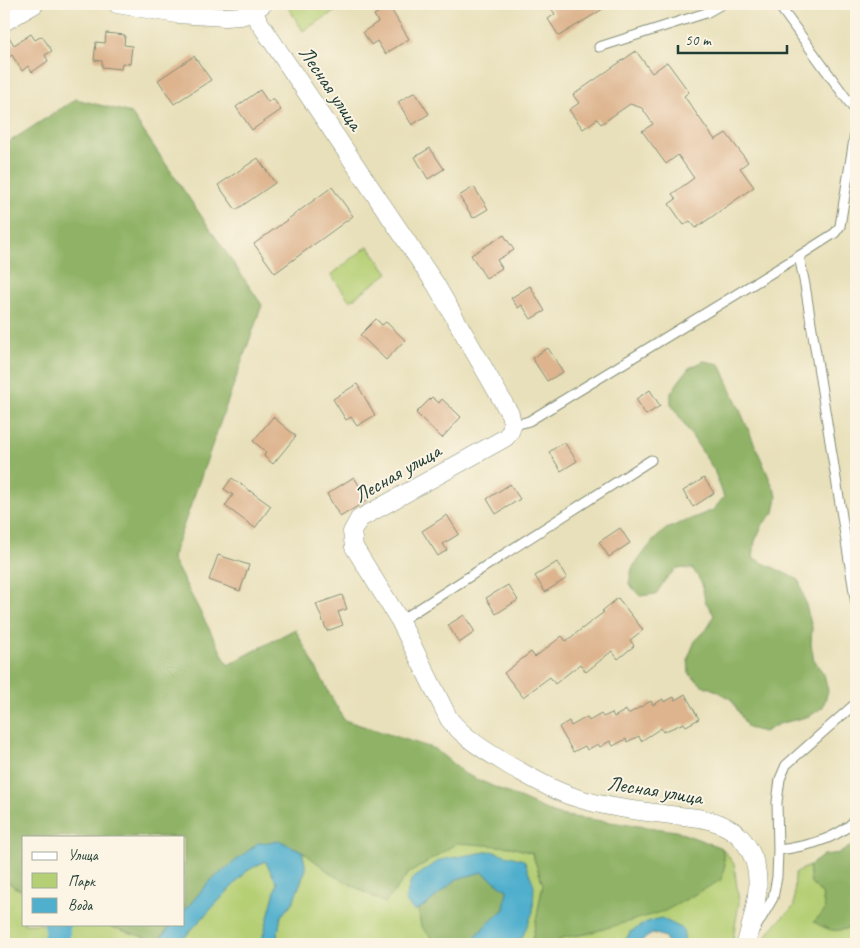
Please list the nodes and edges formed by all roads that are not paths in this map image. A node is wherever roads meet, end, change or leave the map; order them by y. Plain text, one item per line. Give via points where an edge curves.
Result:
1 (35, 4) edge
2 (117, 4) edge
3 (722, 4) edge
4 (778, 4) edge
5 (254, 6) edge
6 (4, 22) edge
7 (600, 47) dead end
8 (856, 116) edge
9 (856, 127) edge
10 (798, 256) junction
11 (512, 426) junction
12 (651, 460) dead end
13 (856, 604) edge
14 (400, 620) junction
15 (856, 703) edge
16 (856, 819) edge
17 (778, 850) junction
18 (746, 943) edge

1 - 6 street
2 - 5 street via 225,18 241,16
3 - 7 lane via 706,13
4 - 8 lane
5 - 11 street, Лесная улица via 436,285 510,414
9 - 10 lane via 840,226 835,233
10 - 11 lane via 529,421
10 - 13 lane
11 - 14 street, Лесная улица via 512,431 505,438 359,519 355,525 354,547
12 - 14 lane
14 - 18 street, Лесная улица via 449,719 483,750 549,788 578,799 610,807 697,818 731,829 742,839 751,852 758,881
15 - 17 lane via 786,765 780,779 777,802
16 - 17 lane via 832,835 809,844
17 - 18 lane via 773,898

